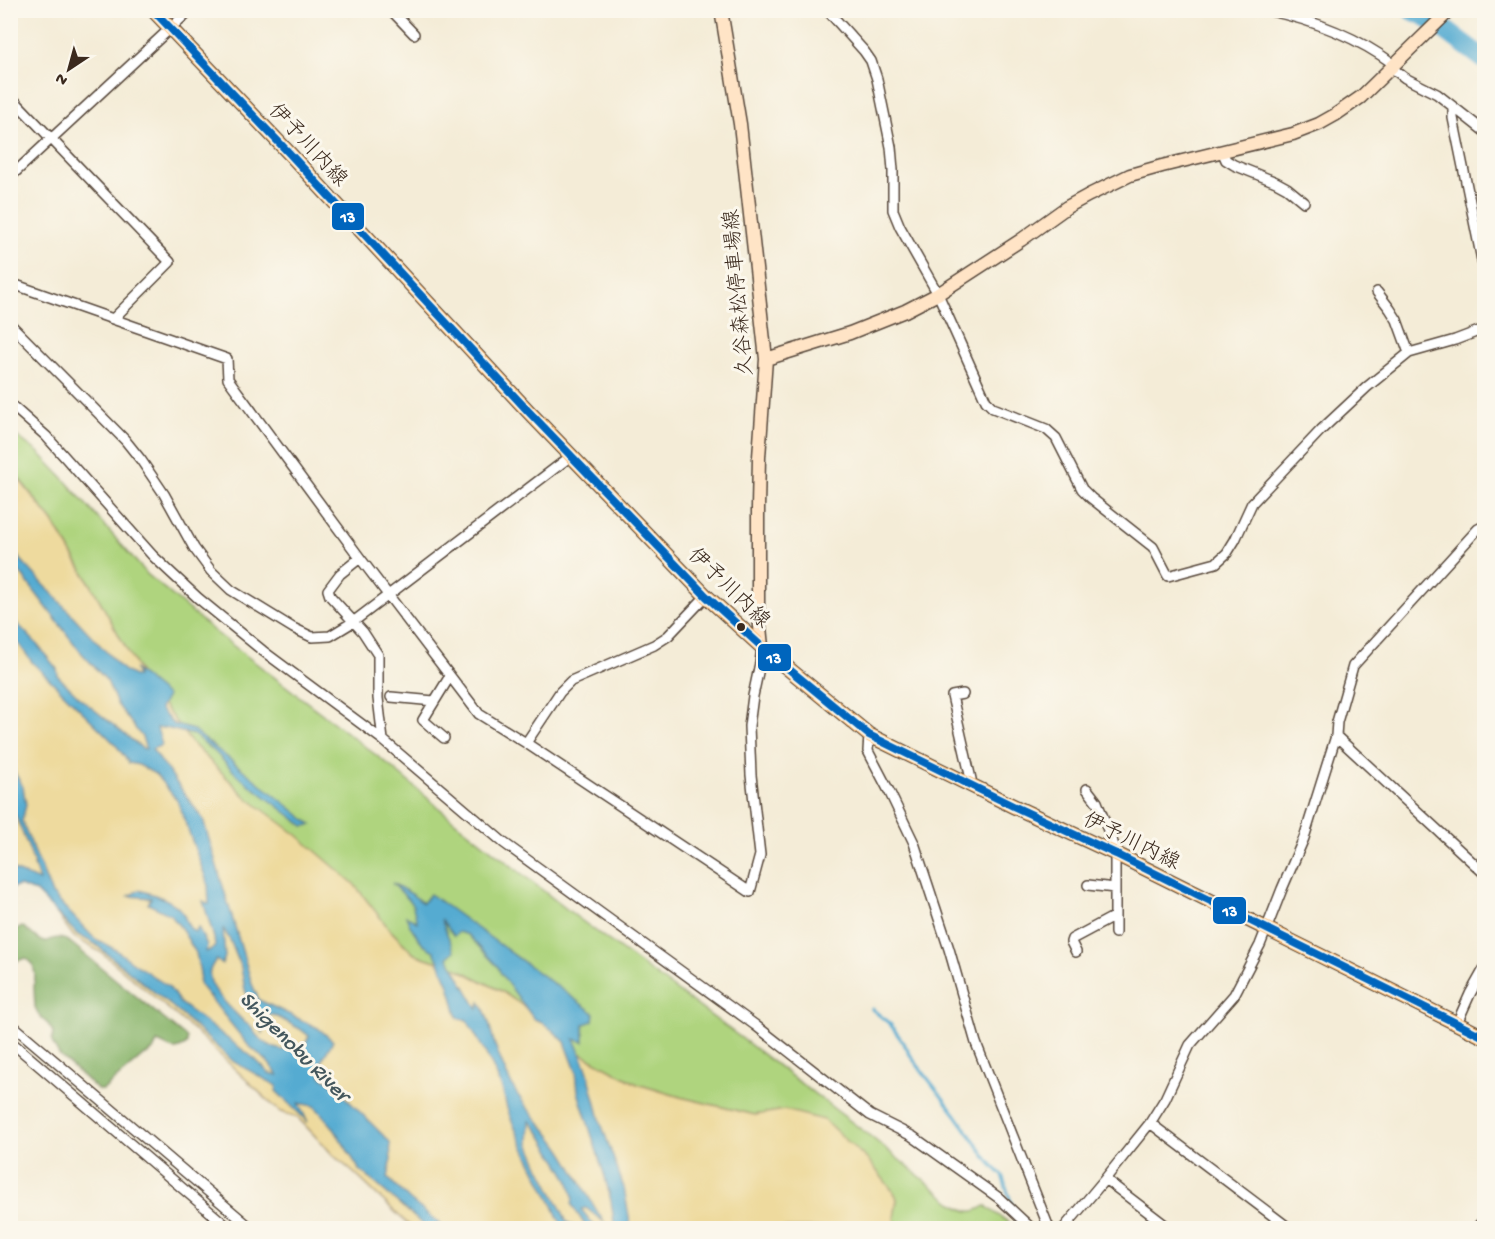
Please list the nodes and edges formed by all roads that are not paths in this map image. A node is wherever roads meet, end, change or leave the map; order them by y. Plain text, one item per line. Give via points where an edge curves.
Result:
1 (153, 10) edge
2 (190, 10) edge
3 (391, 10) edge
4 (721, 10) edge
5 (827, 10) edge
6 (1266, 10) edge
7 (1450, 10) edge
8 (171, 29) junction
9 (414, 34) dead end
10 (1396, 64) junction
11 (10, 96) edge
12 (1453, 107) junction
13 (1485, 131) edge
14 (52, 139) junction
15 (1222, 152) junction
16 (11, 174) edge
17 (1304, 202) dead end
18 (1485, 270) edge
19 (10, 283) edge
20 (1377, 292) dead end
21 (938, 294) junction
22 (113, 319) junction
23 (10, 324) edge
24 (1485, 329) edge
25 (1409, 353) junction
26 (766, 359) junction
27 (10, 404) edge
28 (571, 456) junction
29 (1485, 526) edge
30 (360, 558) junction
31 (390, 595) junction
32 (706, 596) junction
33 (353, 622) junction
34 (762, 646) junction
35 (450, 676) junction
36 (963, 694) dead end
37 (392, 697) dead end
38 (435, 701) junction
39 (869, 735) junction
40 (1336, 736) junction
41 (444, 738) dead end
42 (383, 740) junction
43 (526, 743) junction
44 (969, 784) junction
45 (1087, 789) dead end
46 (1116, 855) junction
47 (1485, 873) edge
48 (1088, 885) dead end
49 (1115, 888) junction
50 (1115, 916) junction
51 (1267, 930) junction
52 (1115, 933) dead end
53 (1076, 952) dead end
54 (1485, 969) edge
55 (10, 1023) edge
56 (1457, 1023) junction
57 (1485, 1036) edge
58 (10, 1041) edge
59 (1150, 1123) junction
60 (1106, 1179) junction
61 (1485, 1220) edge
62 (229, 1228) edge
63 (251, 1228) edge
64 (1031, 1228) edge
65 (1048, 1228) edge
66 (1064, 1228) edge
67 (1168, 1228) edge
68 (1289, 1228) edge
69 (1476, 1228) edge

1 - 8 main road, 伊予川内線
2 - 8 street
3 - 9 street
4 - 26 street, 久谷森松停車場線 via 740,124
5 - 21 street via 871,61 891,147 893,210
6 - 10 street via 1332,29
7 - 10 street
8 - 14 street
8 - 28 main road, 伊予川内線
10 - 12 street via 1405,78
10 - 15 street via 1361,97 1319,124
11 - 14 street
12 - 13 street
12 - 18 street
14 - 16 street
14 - 22 street via 170,262
15 - 17 street via 1234,165 1276,182
15 - 21 street via 1144,171 1089,195
19 - 22 street
20 - 25 street via 1397,320
21 - 25 street via 986,401 993,408 1046,429 1056,438 1082,489 1153,547 1168,576 1216,563 1227,553 1252,503 1321,430
21 - 26 street via 850,333
22 - 30 street via 227,359 228,379
23 - 33 street via 125,440 164,494 194,548 231,590 312,637 330,636
24 - 25 street
26 - 34 street, 久谷森松停車場線 via 759,457 758,606
27 - 42 street via 46,436 153,556 198,598
28 - 31 street
28 - 32 main road, 伊予川内線
29 - 40 street via 1478,529 1353,666
30 - 31 street
30 - 33 street via 328,590
31 - 33 street
31 - 35 street
32 - 34 main road, 伊予川内線
32 - 43 street via 661,641 571,681
33 - 42 street via 378,655
34 - 39 main road, 伊予川内線
34 - 43 street via 749,726 760,855 750,892
35 - 38 street
35 - 43 street via 479,714
36 - 44 street via 952,696 972,779
37 - 38 street
38 - 41 street via 423,720
39 - 44 main road, 伊予川内線
39 - 65 street via 868,751 914,843 950,949 976,1044
40 - 47 street
40 - 51 street via 1304,838
42 - 64 street via 504,843 755,1025 870,1115 912,1136 999,1198
44 - 46 main road, 伊予川内線
45 - 46 street via 1097,802
46 - 49 street
46 - 51 main road, 伊予川内線
48 - 49 street
49 - 50 street
50 - 52 street
50 - 53 street via 1072,939
51 - 56 main road, 伊予川内線
51 - 59 street via 1234,995 1190,1045
54 - 56 street
55 - 63 street
56 - 57 main road, 伊予川内線
58 - 62 street
59 - 60 street
59 - 68 street
60 - 66 street
60 - 67 street
61 - 69 street

